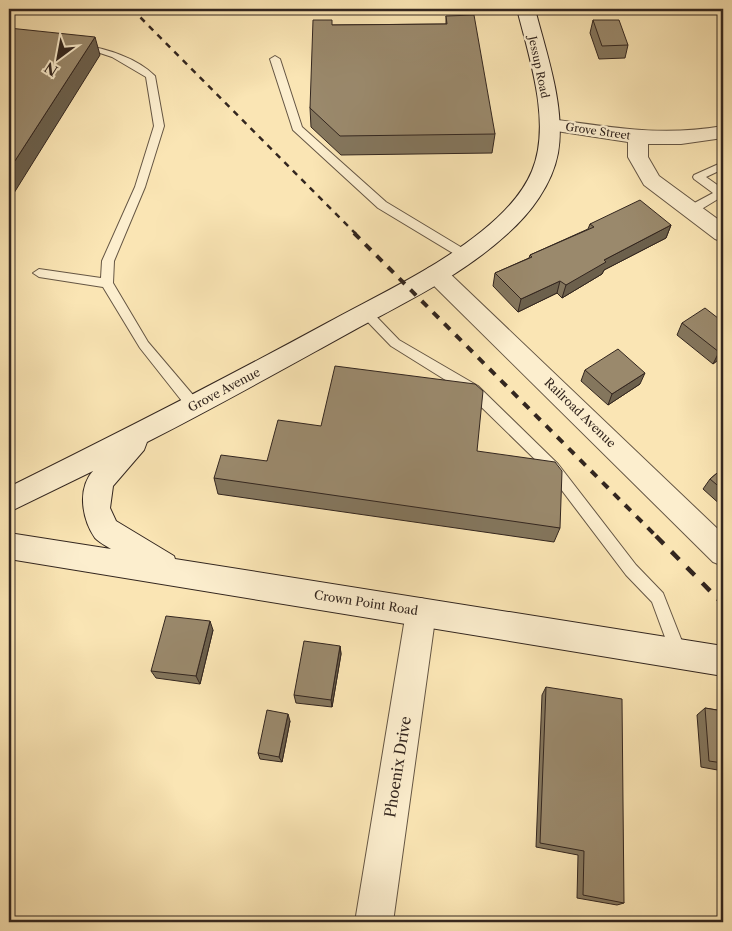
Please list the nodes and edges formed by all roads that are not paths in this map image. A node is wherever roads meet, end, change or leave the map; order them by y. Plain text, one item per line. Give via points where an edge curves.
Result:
1 (526, 9) edge
2 (73, 48) edge
3 (275, 58) dead end
4 (550, 125) junction
5 (723, 132) edge
6 (638, 136) junction
7 (723, 165) edge
8 (722, 193) edge
9 (691, 210) junction
10 (723, 234) edge
11 (465, 255) junction
12 (39, 273) dead end
13 (436, 274) junction
14 (107, 283) junction
15 (366, 313) junction
16 (194, 406) junction
17 (142, 432) junction
18 (9, 500) edge
19 (9, 546) edge
20 (723, 553) edge
21 (173, 572) junction
22 (421, 612) junction
23 (679, 654) junction
24 (723, 661) edge
25 (374, 922) edge

1 - 4 main road, Jessup Road
2 - 14 lane via 101,50 115,55 150,76 159,126 140,187 108,261
3 - 11 lane via 297,128 382,205
4 - 6 main road, Grove Street
4 - 11 main road, Grove Street via 544,169 530,195 512,217
5 - 6 main road, Grove Street via 690,138
6 - 9 main road via 638,157 651,180
7 - 8 lane via 698,177
8 - 9 lane
9 - 10 main road
11 - 13 main road, Grove Street
12 - 14 lane
13 - 15 main road, Grove Avenue
13 - 20 main road, Railroad Avenue
14 - 16 lane via 144,345
15 - 16 main road, Grove Avenue
15 - 23 lane via 395,343 473,390 554,468 631,570 658,598
16 - 17 main road, Grove Avenue
17 - 18 main road, Grove Avenue
17 - 21 main road via 100,482 96,508 106,530
19 - 21 main road, Crown Point Road
21 - 22 main road, Crown Point Road
22 - 23 main road, Crown Point Road
22 - 25 main road, Phoenix Drive
23 - 24 main road, Crown Point Road

